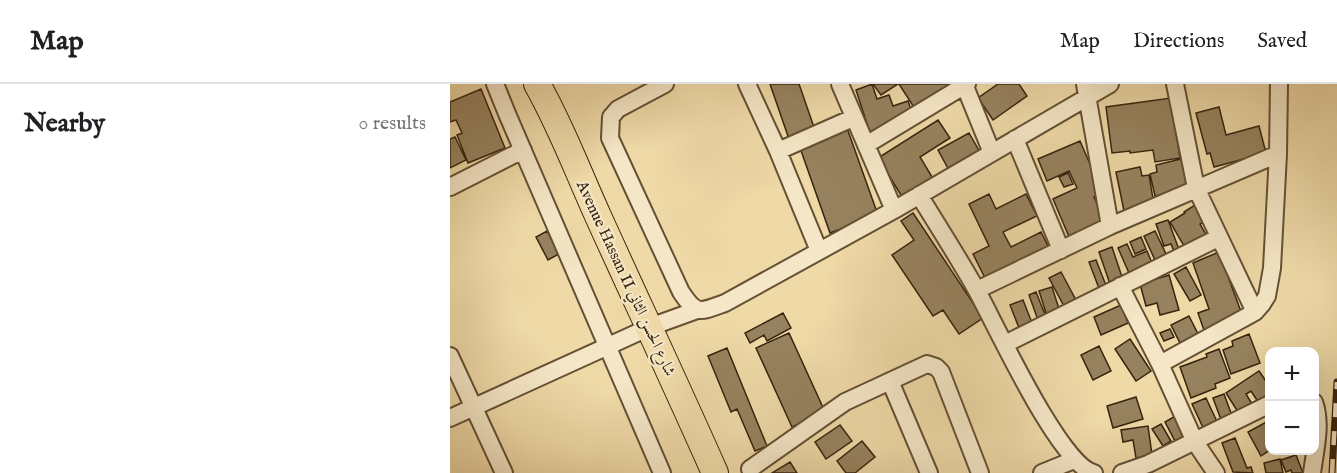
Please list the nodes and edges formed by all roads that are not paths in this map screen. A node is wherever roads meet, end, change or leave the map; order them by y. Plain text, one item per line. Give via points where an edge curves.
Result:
1 (495, 84) edge
2 (537, 84) edge
3 (665, 84) edge
4 (747, 84) edge
5 (840, 84) edge
6 (965, 84) edge
7 (1110, 84) edge
8 (1175, 84) edge
9 (1279, 84) edge
10 (1086, 90) edge
11 (853, 118) junction
12 (1015, 139) junction
13 (866, 145) junction
14 (522, 150) junction
15 (778, 151) junction
16 (992, 153) junction
17 (1278, 154) junction
18 (450, 186) edge
19 (1196, 188) junction
20 (919, 195) junction
21 (894, 210) junction
22 (1110, 226) junction
23 (1218, 238) junction
24 (1061, 250) junction
25 (819, 251) junction
26 (1120, 286) junction
27 (977, 290) junction
28 (697, 310) junction
29 (1255, 312) junction
30 (650, 327) junction
31 (1005, 344) junction
32 (607, 346) junction
33 (450, 357) edge
34 (1160, 364) junction
35 (890, 381) junction
36 (1265, 406) edge
37 (474, 407) junction
38 (450, 418) edge
39 (1195, 442) junction
40 (1314, 455) edge
41 (1074, 460) junction
42 (750, 469) dead end
43 (504, 473) edge
44 (662, 473) edge
45 (715, 473) edge
46 (928, 473) edge
47 (980, 473) edge
48 (1042, 473) edge
49 (1090, 473) edge
50 (1122, 473) edge
51 (1216, 473) edge
52 (1312, 473) edge

1 - 14 street
2 - 30 main road, Avenue Hassan II شارع الحسن الثاني
3 - 28 street via 618,109 611,117 610,138 681,292
4 - 15 street
5 - 11 street
6 - 13 street
6 - 16 street
7 - 10 street
8 - 19 street
9 - 17 street
10 - 12 street
10 - 22 street
11 - 13 street
11 - 15 street
12 - 16 street
12 - 24 street
13 - 21 street
14 - 18 street
14 - 32 street
15 - 25 street
16 - 20 street
17 - 19 street
17 - 29 street via 1270,284 1267,296
19 - 22 street
19 - 23 street
20 - 21 street
20 - 27 street
21 - 25 street
22 - 24 street
23 - 26 street
23 - 29 street
24 - 27 street
25 - 28 street via 725,303
26 - 31 street
26 - 34 street
27 - 31 street
28 - 30 street
29 - 34 street
30 - 32 street
30 - 45 main road, Avenue Hassan II شارع الحسن الثاني
31 - 41 street via 1039,408
32 - 37 street
32 - 44 street
33 - 37 street
34 - 39 street
35 - 42 street via 845,402
35 - 46 street
35 - 47 street via 927,364 939,369
36 - 39 street
37 - 38 street
37 - 43 street
39 - 50 street
39 - 51 street
40 - 52 street
41 - 48 street
41 - 49 street

